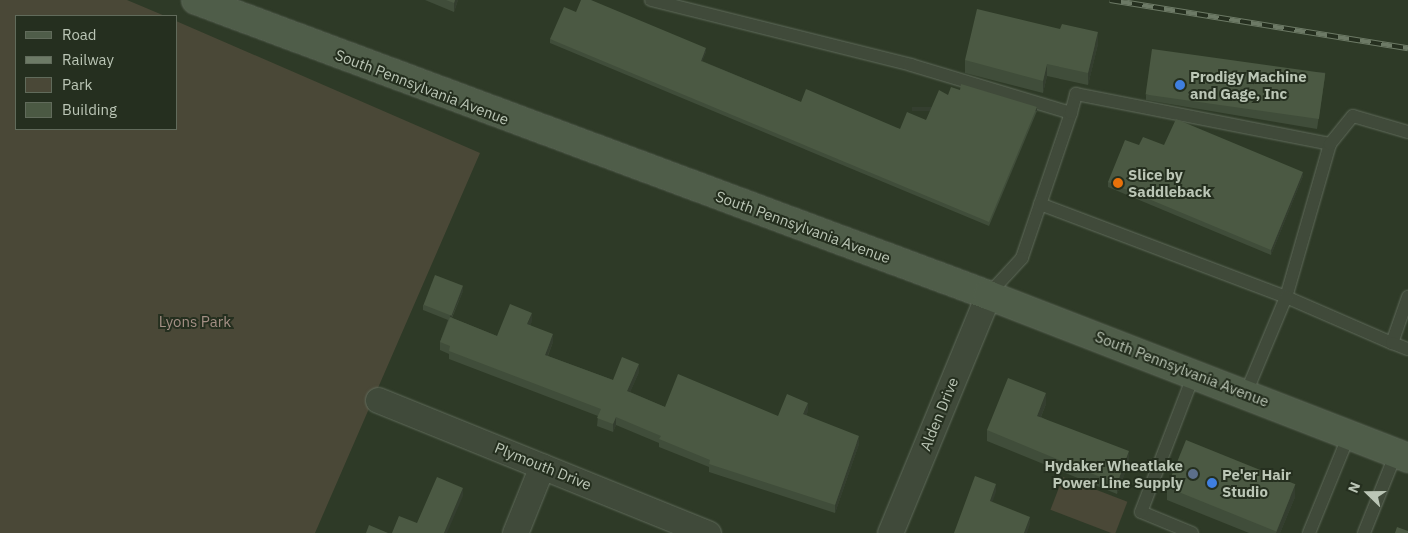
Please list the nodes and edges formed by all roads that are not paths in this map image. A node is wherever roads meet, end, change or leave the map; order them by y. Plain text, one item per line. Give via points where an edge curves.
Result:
1 (196, 0) edge
2 (652, 0) edge
3 (1071, 113) junction
4 (1408, 132) edge
5 (1330, 144) junction
6 (1040, 204) junction
7 (988, 295) junction
8 (1286, 297) junction
9 (1408, 297) edge
10 (1392, 343) junction
11 (1408, 350) edge
12 (1194, 374) junction
13 (1246, 393) junction
14 (378, 400) dead end
15 (1349, 435) junction
16 (1402, 456) edge
17 (542, 466) junction
18 (515, 533) edge
19 (708, 533) edge
20 (890, 533) edge
21 (1192, 533) edge
22 (1309, 533) edge
23 (1364, 533) edge

1 - 7 main road, South Pennsylvania Avenue
2 - 3 lane via 912,65
3 - 5 lane via 1076,94
3 - 6 lane
4 - 5 lane via 1353,116
5 - 8 lane
6 - 7 lane via 1022,258
6 - 8 lane
7 - 12 main road, South Pennsylvania Avenue
7 - 20 street, Alden Drive
8 - 10 lane
8 - 13 lane
9 - 10 lane
10 - 11 lane
12 - 13 main road, South Pennsylvania Avenue
12 - 21 lane via 1140,512
13 - 15 main road, South Pennsylvania Avenue
14 - 17 street, Plymouth Drive
15 - 16 main road, South Pennsylvania Avenue
15 - 22 lane
16 - 23 lane
17 - 18 street
17 - 19 street, Plymouth Drive

